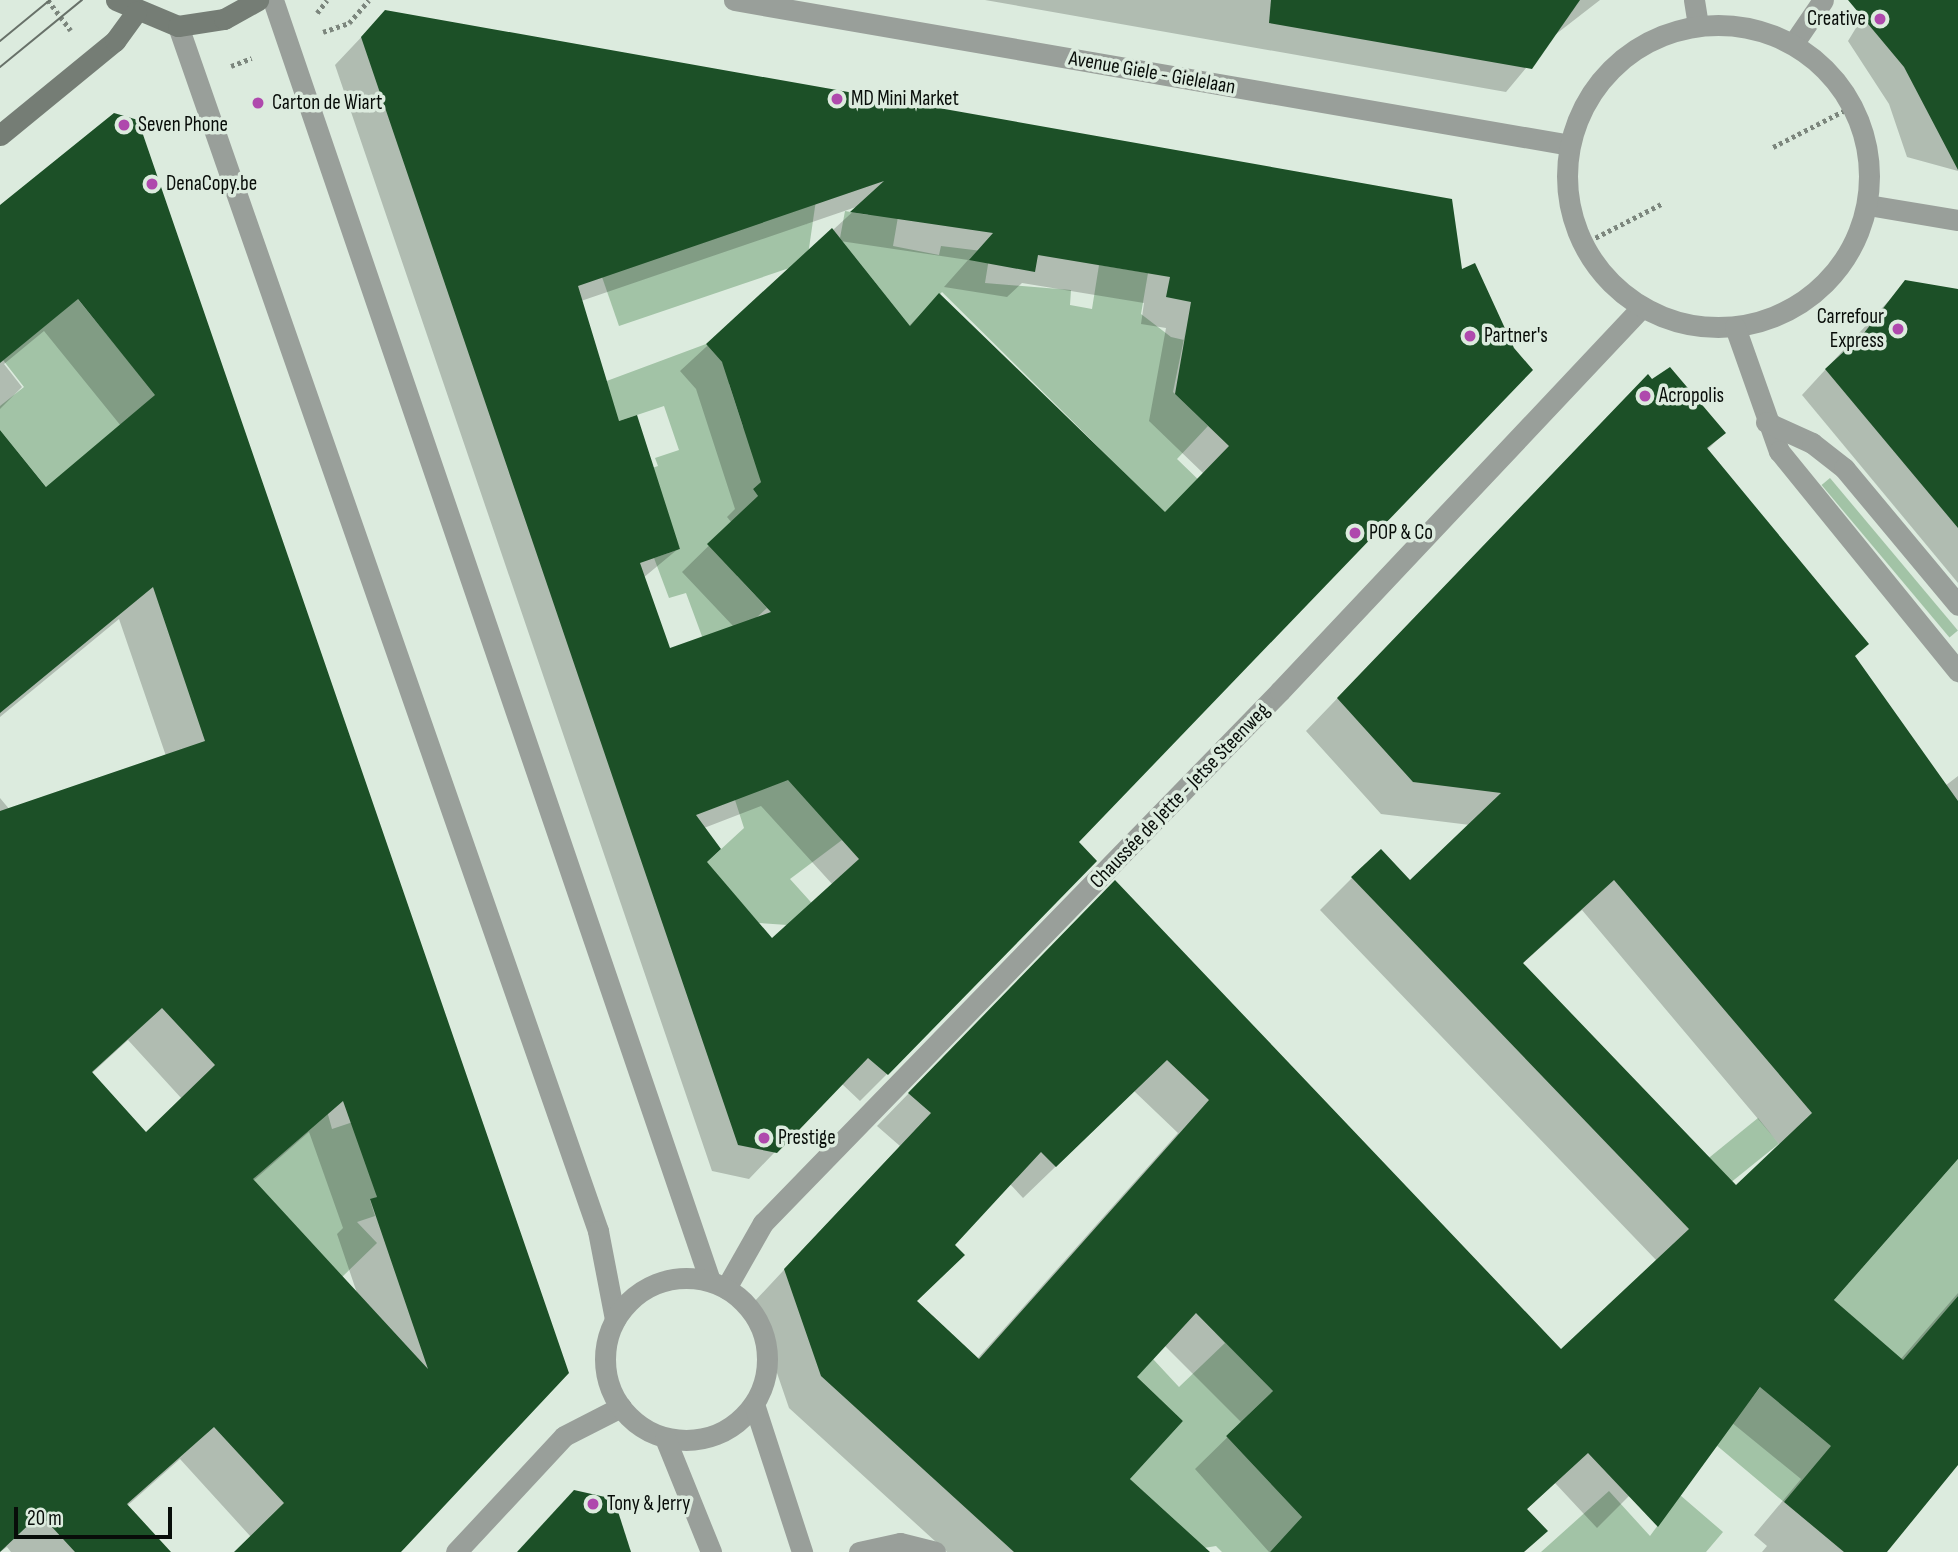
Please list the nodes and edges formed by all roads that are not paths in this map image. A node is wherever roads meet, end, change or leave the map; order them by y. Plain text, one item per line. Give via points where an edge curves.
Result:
1 (116, 0) edge
2 (258, 0) edge
3 (273, 0) edge
4 (734, 0) edge
5 (1694, 0) edge
6 (1822, 0) edge
7 (136, 12) junction
8 (178, 26) junction
9 (1698, 26) junction
10 (1793, 44) junction
11 (0, 135) edge
12 (1570, 145) junction
13 (1868, 205) junction
14 (1958, 220) edge
15 (1642, 307) junction
16 (1735, 327) junction
17 (1766, 422) junction
18 (1958, 605) edge
19 (1958, 671) edge
20 (718, 1285) junction
21 (615, 1319) junction
22 (754, 1404) junction
23 (621, 1407) junction
24 (665, 1438) junction
25 (456, 1552) edge
26 (711, 1552) edge
27 (802, 1552) edge
28 (859, 1552) edge
29 (935, 1552) edge

1 - 7 main road
2 - 8 main road via 224,19
3 - 20 street
4 - 12 street, Avenue Giele - Gielelaan
5 - 9 street
6 - 10 street
7 - 8 main road
7 - 11 main road via 114,41
8 - 21 street via 598,1231
9 - 10 street via 1744,26
9 - 12 street via 1667,33 1621,60 1587,99
10 - 13 street via 1824,68 1853,106 1866,138
12 - 15 street via 1568,196 1583,244 1618,290
13 - 14 street
13 - 16 street via 1851,250 1821,288 1781,315
15 - 16 street via 1687,325
15 - 20 street, Chaussée de Jette - Jetse Steenweg via 876,1112 763,1223
16 - 17 street
17 - 18 street via 1812,443 1844,468
17 - 19 street via 1789,465
20 - 21 street via 656,1283
20 - 22 street via 747,1305 767,1354
21 - 23 street via 605,1364
22 - 24 street via 729,1428 698,1440
22 - 27 street
23 - 24 street
23 - 25 street via 564,1436
24 - 26 street
28 - 29 street via 900,1543

